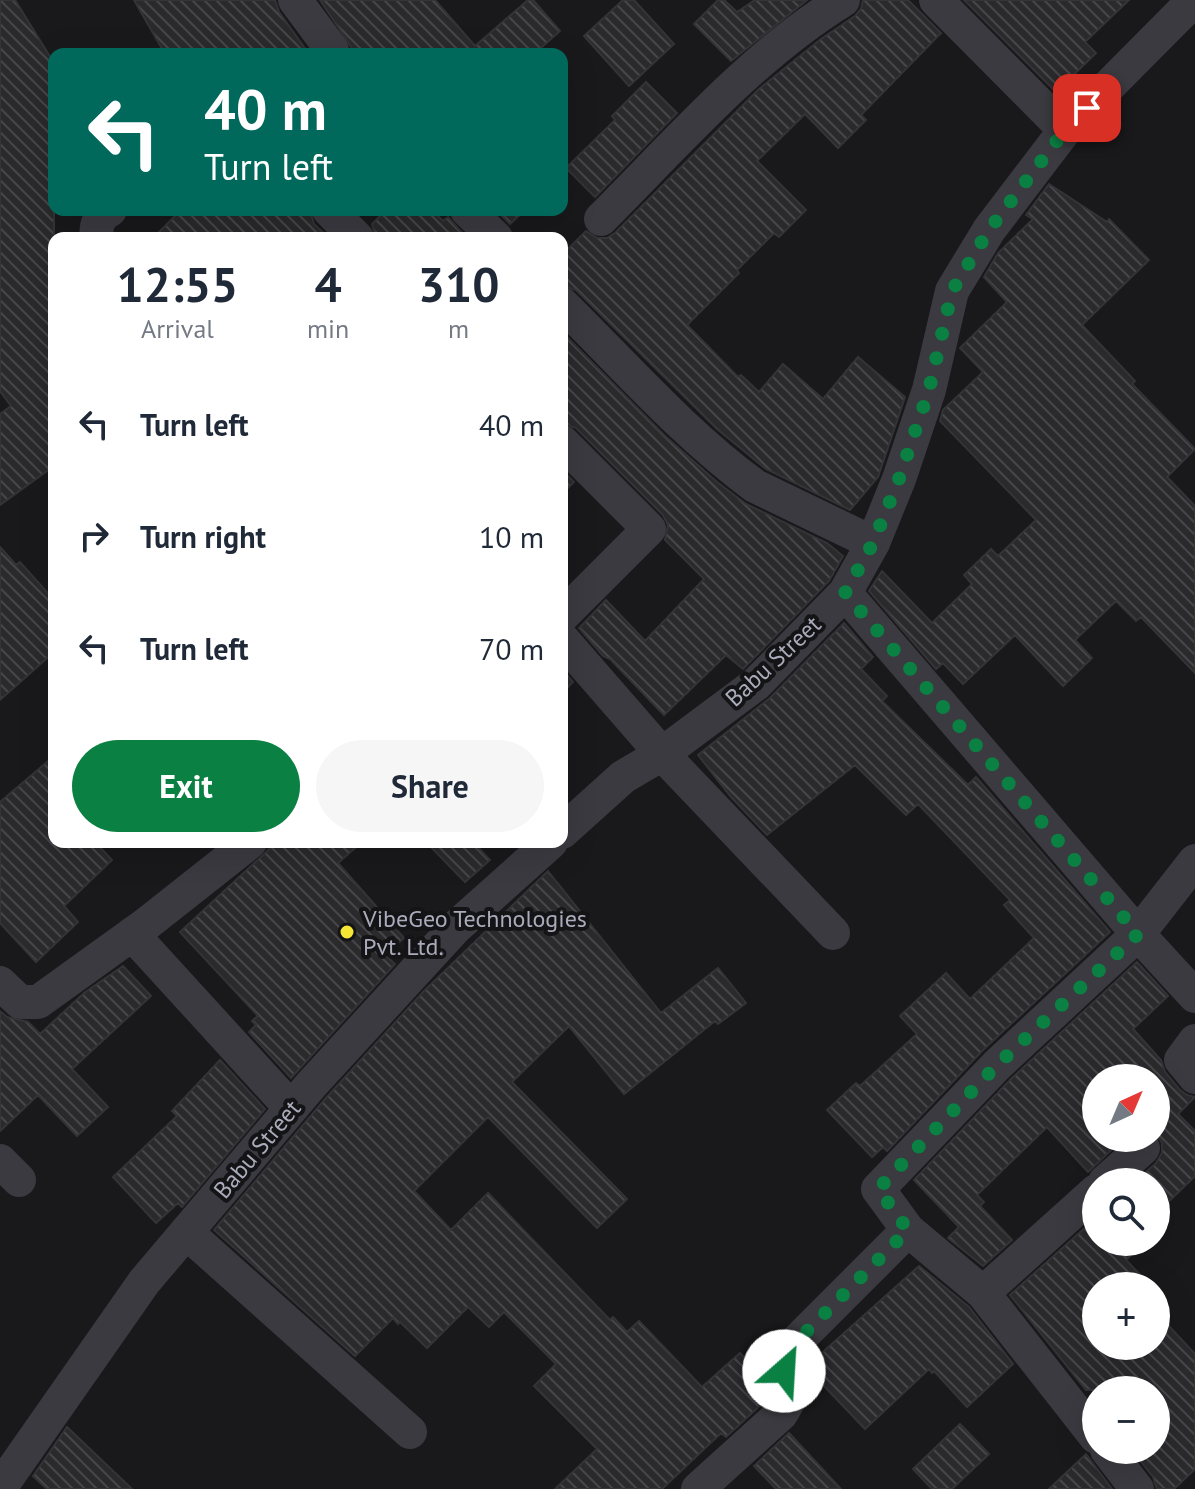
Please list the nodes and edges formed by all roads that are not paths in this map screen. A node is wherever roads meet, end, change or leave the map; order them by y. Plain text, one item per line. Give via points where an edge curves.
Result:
1 (295, 0) edge
2 (843, 0) edge
3 (936, 0) edge
4 (1194, 0) edge
5 (331, 48) edge
6 (1065, 130) junction
7 (335, 216) edge
8 (473, 216) edge
9 (601, 219) dead end
10 (351, 232) edge
11 (490, 232) edge
12 (568, 310) edge
13 (568, 448) edge
14 (873, 543) junction
15 (845, 593) junction
16 (568, 610) edge
17 (568, 646) edge
18 (662, 754) junction
19 (568, 827) edge
20 (242, 848) edge
21 (544, 848) edge
22 (1195, 861) edge
23 (833, 933) dead end
24 (132, 934) junction
25 (1138, 934) junction
26 (0, 983) edge
27 (1195, 996) edge
28 (1195, 1041) edge
29 (1195, 1077) edge
30 (291, 1108) junction
31 (1139, 1152) edge
32 (1121, 1168) edge
33 (1082, 1204) edge
34 (908, 1230) junction
35 (186, 1232) junction
36 (983, 1293) junction
37 (1082, 1419) edge
38 (410, 1432) dead end
39 (1118, 1464) edge
40 (0, 1488) edge
41 (698, 1489) edge
42 (1137, 1489) edge

1 - 5 street
2 - 9 street via 804,24 730,90
3 - 6 street
4 - 6 street, Babu Street
6 - 14 street, Babu Street via 989,230 952,291 929,390
7 - 10 street
8 - 11 street
12 - 14 street via 755,486
13 - 16 street via 649,529
14 - 15 street, Babu Street
15 - 18 street, Babu Street via 756,684
15 - 25 street
17 - 18 street
18 - 19 street, Babu Street via 623,777
18 - 23 street
20 - 24 street
21 - 30 street, Babu Street via 455,928
22 - 25 street
24 - 26 street via 38,1002 20,1002
24 - 30 street
25 - 27 street
25 - 34 street via 997,1065 878,1189
28 - 29 street via 1181,1060
30 - 35 street, Babu Street
31 - 32 street
33 - 36 street
34 - 36 street
34 - 41 street via 783,1355 792,1395 781,1414
35 - 38 street
35 - 40 street, Babu Street via 144,1282
36 - 37 street
39 - 42 street

